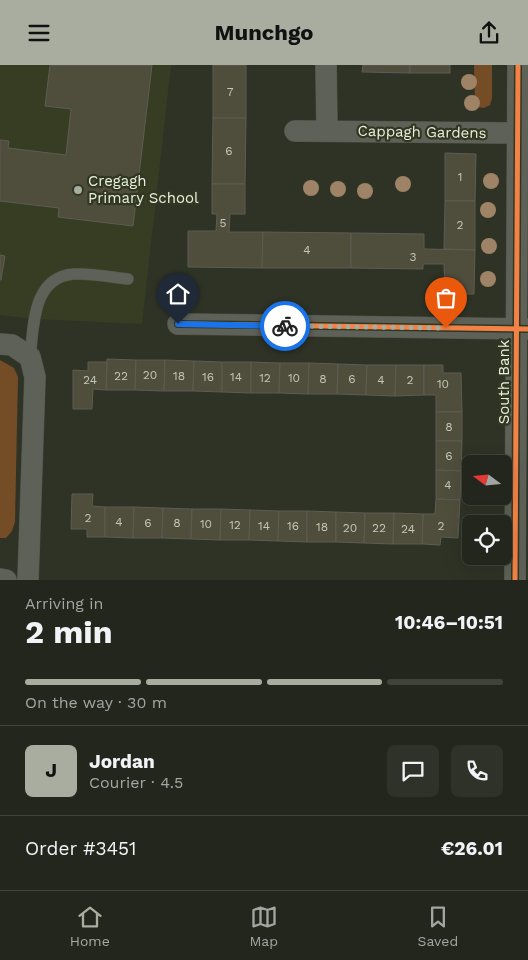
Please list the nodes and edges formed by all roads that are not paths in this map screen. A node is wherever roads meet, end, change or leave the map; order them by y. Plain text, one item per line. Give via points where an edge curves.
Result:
1 (326, 65) edge
2 (521, 67) edge
3 (295, 131) dead end
4 (328, 131) junction
5 (517, 133) junction
6 (128, 279) dead end
7 (178, 324) dead end
8 (523, 329) edge
9 (0, 344) edge
10 (30, 357) junction
11 (0, 579) edge
12 (6, 580) edge
13 (28, 580) edge
14 (515, 580) edge

1 - 4 street
2 - 5 street, South Bank
3 - 4 street, Cappagh Gardens
4 - 5 street, Cappagh Gardens
5 - 8 street, South Bank
6 - 10 lane via 73,274 55,279 40,294
7 - 8 street
8 - 14 street, South Bank
9 - 10 street via 12,345
10 - 13 street via 35,377
11 - 12 street

